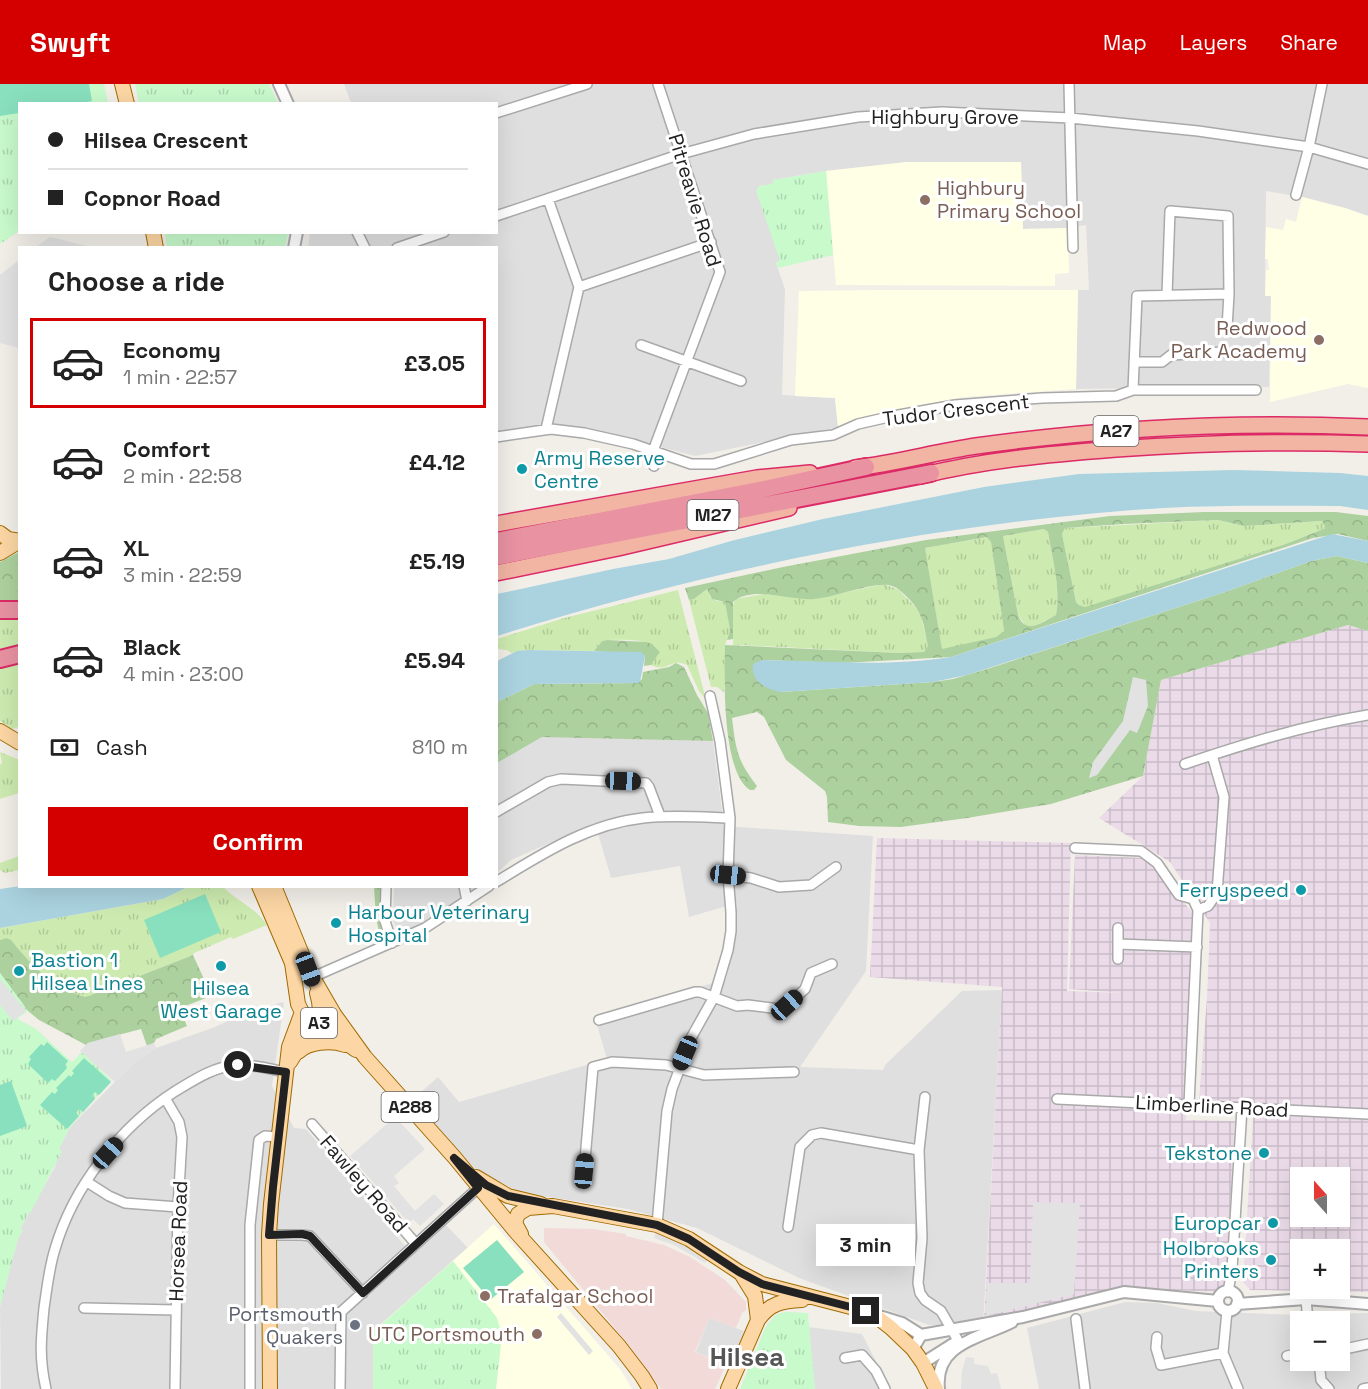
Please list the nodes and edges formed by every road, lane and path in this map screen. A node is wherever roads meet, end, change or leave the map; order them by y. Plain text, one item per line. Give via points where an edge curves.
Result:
1 (122, 84) edge
2 (279, 84) edge
3 (587, 84) edge
4 (658, 84) edge
5 (1069, 84) edge
6 (1322, 84) edge
7 (126, 102) edge
8 (287, 102) edge
9 (498, 112) edge
10 (1070, 118) junction
11 (1309, 147) junction
12 (681, 154) junction
13 (1368, 164) edge
14 (1296, 195) dead end
15 (548, 199) junction
16 (498, 215) edge
17 (438, 234) edge
18 (711, 242) junction
19 (403, 246) edge
20 (1072, 248) dead end
21 (579, 287) junction
22 (1229, 294) junction
23 (1167, 295) junction
24 (1227, 328) dead end
25 (641, 345) dead end
26 (1224, 352) dead end
27 (1134, 362) junction
28 (687, 363) junction
29 (741, 381) dead end
30 (1133, 390) junction
31 (1256, 390) dead end
32 (1368, 427) edge
33 (546, 429) junction
34 (498, 437) edge
35 (1368, 444) edge
36 (656, 452) junction
37 (654, 466) dead end
38 (866, 467) junction
39 (931, 473) junction
40 (498, 524) edge
41 (0, 533) edge
42 (18, 540) edge
43 (498, 541) edge
44 (18, 542) edge
45 (0, 553) edge
46 (498, 557) edge
47 (498, 573) edge
48 (0, 610) edge
49 (18, 610) edge
50 (18, 654) edge
51 (0, 659) edge
52 (710, 696) dead end
53 (1368, 716) edge
54 (0, 731) edge
55 (18, 742) edge
56 (1212, 755) junction
57 (1185, 764) dead end
58 (498, 811) edge
59 (660, 816) junction
60 (730, 818) junction
61 (1076, 848) dead end
62 (836, 867) dead end
63 (728, 875) junction
64 (498, 881) edge
65 (260, 888) edge
66 (275, 888) edge
67 (386, 888) edge
68 (464, 888) edge
69 (486, 888) edge
70 (467, 901) junction
71 (1198, 910) junction
72 (1118, 928) dead end
73 (392, 943) junction
74 (1118, 944) junction
75 (1197, 947) junction
76 (1118, 959) dead end
77 (832, 964) dead end
78 (310, 974) junction
79 (714, 997) junction
80 (302, 1012) junction
81 (599, 1020) dead end
82 (318, 1024) junction
83 (365, 1057) junction
84 (288, 1066) junction
85 (679, 1068) junction
86 (794, 1072) dead end
87 (925, 1097) dead end
88 (165, 1098) junction
89 (1057, 1099) dead end
90 (1189, 1105) junction
91 (1242, 1108) junction
92 (1368, 1114) edge
93 (312, 1124) dead end
94 (278, 1137) junction
95 (919, 1150) junction
96 (454, 1158) junction
97 (584, 1171) dead end
98 (87, 1182) junction
99 (478, 1188) junction
100 (553, 1206) junction
101 (178, 1207) junction
102 (657, 1225) junction
103 (788, 1227) dead end
104 (269, 1235) junction
105 (522, 1236) junction
106 (416, 1244) junction
107 (739, 1272) junction
108 (1228, 1292) junction
109 (363, 1293) junction
110 (823, 1299) junction
111 (1306, 1299) junction
112 (1218, 1301) junction
113 (1237, 1304) junction
114 (1368, 1304) edge
115 (84, 1308) dead end
116 (176, 1310) junction
117 (249, 1311) junction
118 (270, 1311) junction
119 (1227, 1311) junction
120 (1307, 1311) edge
121 (873, 1314) junction
122 (1019, 1319) junction
123 (1076, 1319) dead end
124 (758, 1320) junction
125 (950, 1330) junction
126 (921, 1335) junction
127 (1157, 1337) dead end
128 (959, 1343) junction
129 (1368, 1344) edge
130 (1350, 1348) edge
131 (913, 1349) junction
132 (1223, 1353) junction
133 (1290, 1355) edge
134 (1287, 1356) dead end
135 (845, 1358) dead end
136 (923, 1363) junction
137 (1319, 1371) edge
138 (1327, 1388) edge
139 (1368, 1388) edge
140 (46, 1389) edge
141 (174, 1389) edge
142 (250, 1389) edge
143 (270, 1389) edge
144 (340, 1389) edge
145 (650, 1389) edge
146 (728, 1389) edge
147 (885, 1389) edge
148 (937, 1389) edge
149 (1085, 1389) edge
150 (1238, 1389) edge
151 (1363, 1389) edge

1 - 7 main road
2 - 8 street
3 - 9 street
4 - 12 street, Pitreavie Road
5 - 10 street
6 - 11 street
10 - 11 street, Highbury Grove
10 - 12 street, Highbury Grove via 942,112 858,117 754,134
10 - 20 street
11 - 13 street, Highbury Grove
11 - 14 street
12 - 15 street, Highbury Grove
12 - 18 street, Pitreavie Road
15 - 16 street, Highbury Grove
15 - 21 street
17 - 19 street
18 - 21 street
18 - 28 street, Pitreavie Road via 720,272
21 - 33 street
22 - 23 street
22 - 23 street via 1228,216 1170,210
22 - 24 street
23 - 27 street via 1137,296
25 - 28 street
26 - 27 street via 1171,355 1162,362
27 - 30 street
28 - 29 street
28 - 36 street, Pitreavie Road
30 - 31 street, Tudor Crescent
30 - 36 street, Tudor Crescent via 1116,396 955,405 892,416 833,435 791,440 714,464 691,464
32 - 38 highway, A27 via 1177,427 1065,435 974,446
33 - 34 street, Tudor Crescent
33 - 36 street, Tudor Crescent via 584,433
35 - 39 highway, A27 via 1175,445 1066,453
36 - 37 street, Pitreavie Road
38 - 40 highway via 758,478
38 - 43 highway, M27
39 - 46 highway, M27
39 - 47 highway
41 - 42 main road
44 - 45 main road
48 - 49 highway
50 - 51 highway
52 - 60 street
53 - 56 street via 1319,724
54 - 55 main road
56 - 57 street
56 - 71 street via 1224,797 1217,893 1208,906
58 - 59 street via 548,782 561,779 643,782 650,787
59 - 60 street
59 - 64 street via 587,832
60 - 63 street
61 - 71 street via 1140,851 1156,863 1179,895 1193,899
62 - 63 street via 811,885 778,887
63 - 79 street via 731,931
65 - 80 main road, A3 via 292,963
66 - 78 main road, A3
67 - 73 street via 385,921
68 - 70 street
69 - 70 street
70 - 73 street
71 - 75 street
72 - 74 street
73 - 78 street
74 - 75 street
74 - 76 street
75 - 90 street
77 - 79 street via 811,973 806,989 779,1009 737,1006
78 - 82 main road, A3 via 321,1006
78 - 83 main road
79 - 81 street via 694,992
79 - 85 street
80 - 82 main road
80 - 84 main road, A3 via 289,1047
82 - 83 main road
82 - 84 main road, A3
83 - 84 main road via 347,1046 328,1043 304,1047
83 - 96 main road, A288
84 - 88 street via 228,1066 190,1081
84 - 94 main road, A3
85 - 86 street via 704,1075
85 - 97 street via 612,1062 593,1067
85 - 102 street via 667,1111
87 - 95 street
88 - 98 street via 121,1139
88 - 101 street, Horsea Road via 179,1122 182,1137
89 - 90 street, Limberline Road
90 - 91 street, Limberline Road
91 - 92 street, Limberline Road
91 - 108 street
93 - 106 street, Fawley Road
94 - 104 main road, A3
94 - 117 street via 265,1136 259,1142 251,1206
95 - 103 street via 821,1133 812,1135 800,1147
95 - 125 street via 922,1238 918,1283 920,1293 941,1311
96 - 99 main road
96 - 100 main road via 498,1192
98 - 101 street via 125,1203
98 - 140 street via 62,1229 49,1274 40,1340
99 - 105 main road
99 - 106 street
100 - 102 main road
100 - 105 main road via 520,1212 515,1223
101 - 116 street, Horsea Road
102 - 107 main road via 689,1239
104 - 109 street via 310,1236
104 - 118 main road, A3
105 - 145 main road via 619,1346
106 - 109 street
107 - 110 main road via 779,1290
107 - 124 main road via 755,1296
108 - 112 street via 1221,1294
108 - 113 street via 1236,1296
109 - 144 street via 341,1312
110 - 121 main road
110 - 124 main road via 778,1302
111 - 113 street
111 - 114 street
111 - 120 street
112 - 119 street
112 - 122 street via 1124,1292
113 - 119 street
115 - 116 street
116 - 141 street, Horsea Road
117 - 118 street
117 - 142 street
118 - 143 main road, A3
119 - 132 street
121 - 126 street via 902,1323
121 - 131 main road
122 - 125 street
122 - 128 street
123 - 149 street
124 - 146 main road
125 - 126 street
125 - 128 street
126 - 131 street
127 - 132 street via 1161,1365
128 - 136 street
128 - 148 street via 940,1370
129 - 130 street
131 - 136 main road
132 - 150 street
133 - 134 street
135 - 147 street via 862,1355
136 - 148 main road
137 - 138 street
139 - 151 street

